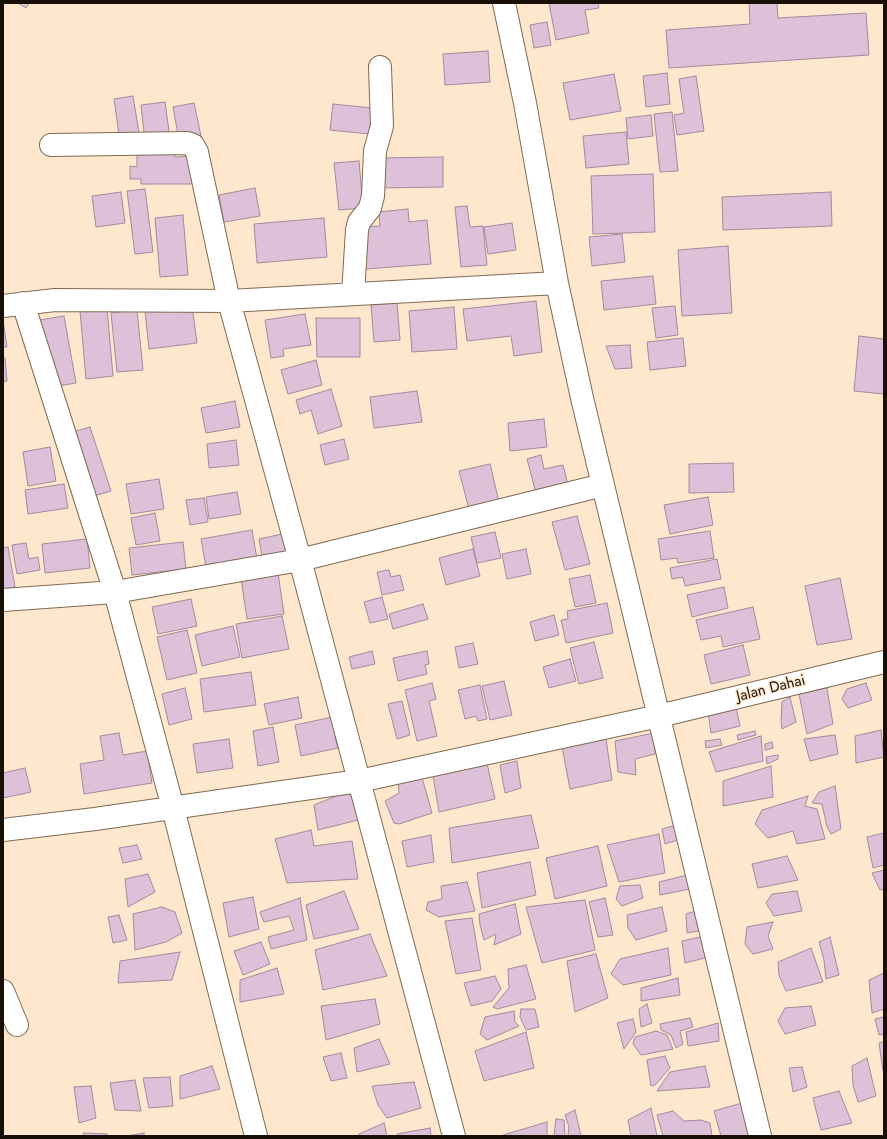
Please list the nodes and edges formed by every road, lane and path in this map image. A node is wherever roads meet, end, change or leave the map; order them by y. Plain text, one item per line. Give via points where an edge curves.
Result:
1 (504, 3) edge
2 (380, 67) dead end
3 (51, 145) dead end
4 (557, 284) junction
5 (353, 294) junction
6 (229, 301) junction
7 (13, 304) edge
8 (603, 485) junction
9 (300, 560) junction
10 (114, 592) junction
11 (3, 600) edge
12 (884, 662) edge
13 (659, 716) junction
14 (359, 781) junction
15 (173, 808) junction
16 (3, 830) edge
17 (3, 991) edge
18 (16, 1026) dead end
19 (256, 1136) edge
20 (454, 1136) edge
21 (760, 1136) edge

1 - 4 street via 527,110
2 - 5 street via 382,126 375,151 373,196 370,208 359,222 357,230
3 - 6 street via 193,145 197,152
4 - 5 street
4 - 8 street
5 - 6 street
6 - 7 street via 55,300
6 - 9 street
7 - 10 street
8 - 9 street
8 - 13 street
9 - 10 street
9 - 14 street
10 - 11 street
10 - 15 street
12 - 13 street, Jalan Dahai
13 - 14 street, Jalan Dahai
13 - 21 street
14 - 15 street, Jalan Dahai
14 - 20 street
15 - 16 street, Jalan Dahai
15 - 19 street
17 - 18 street

